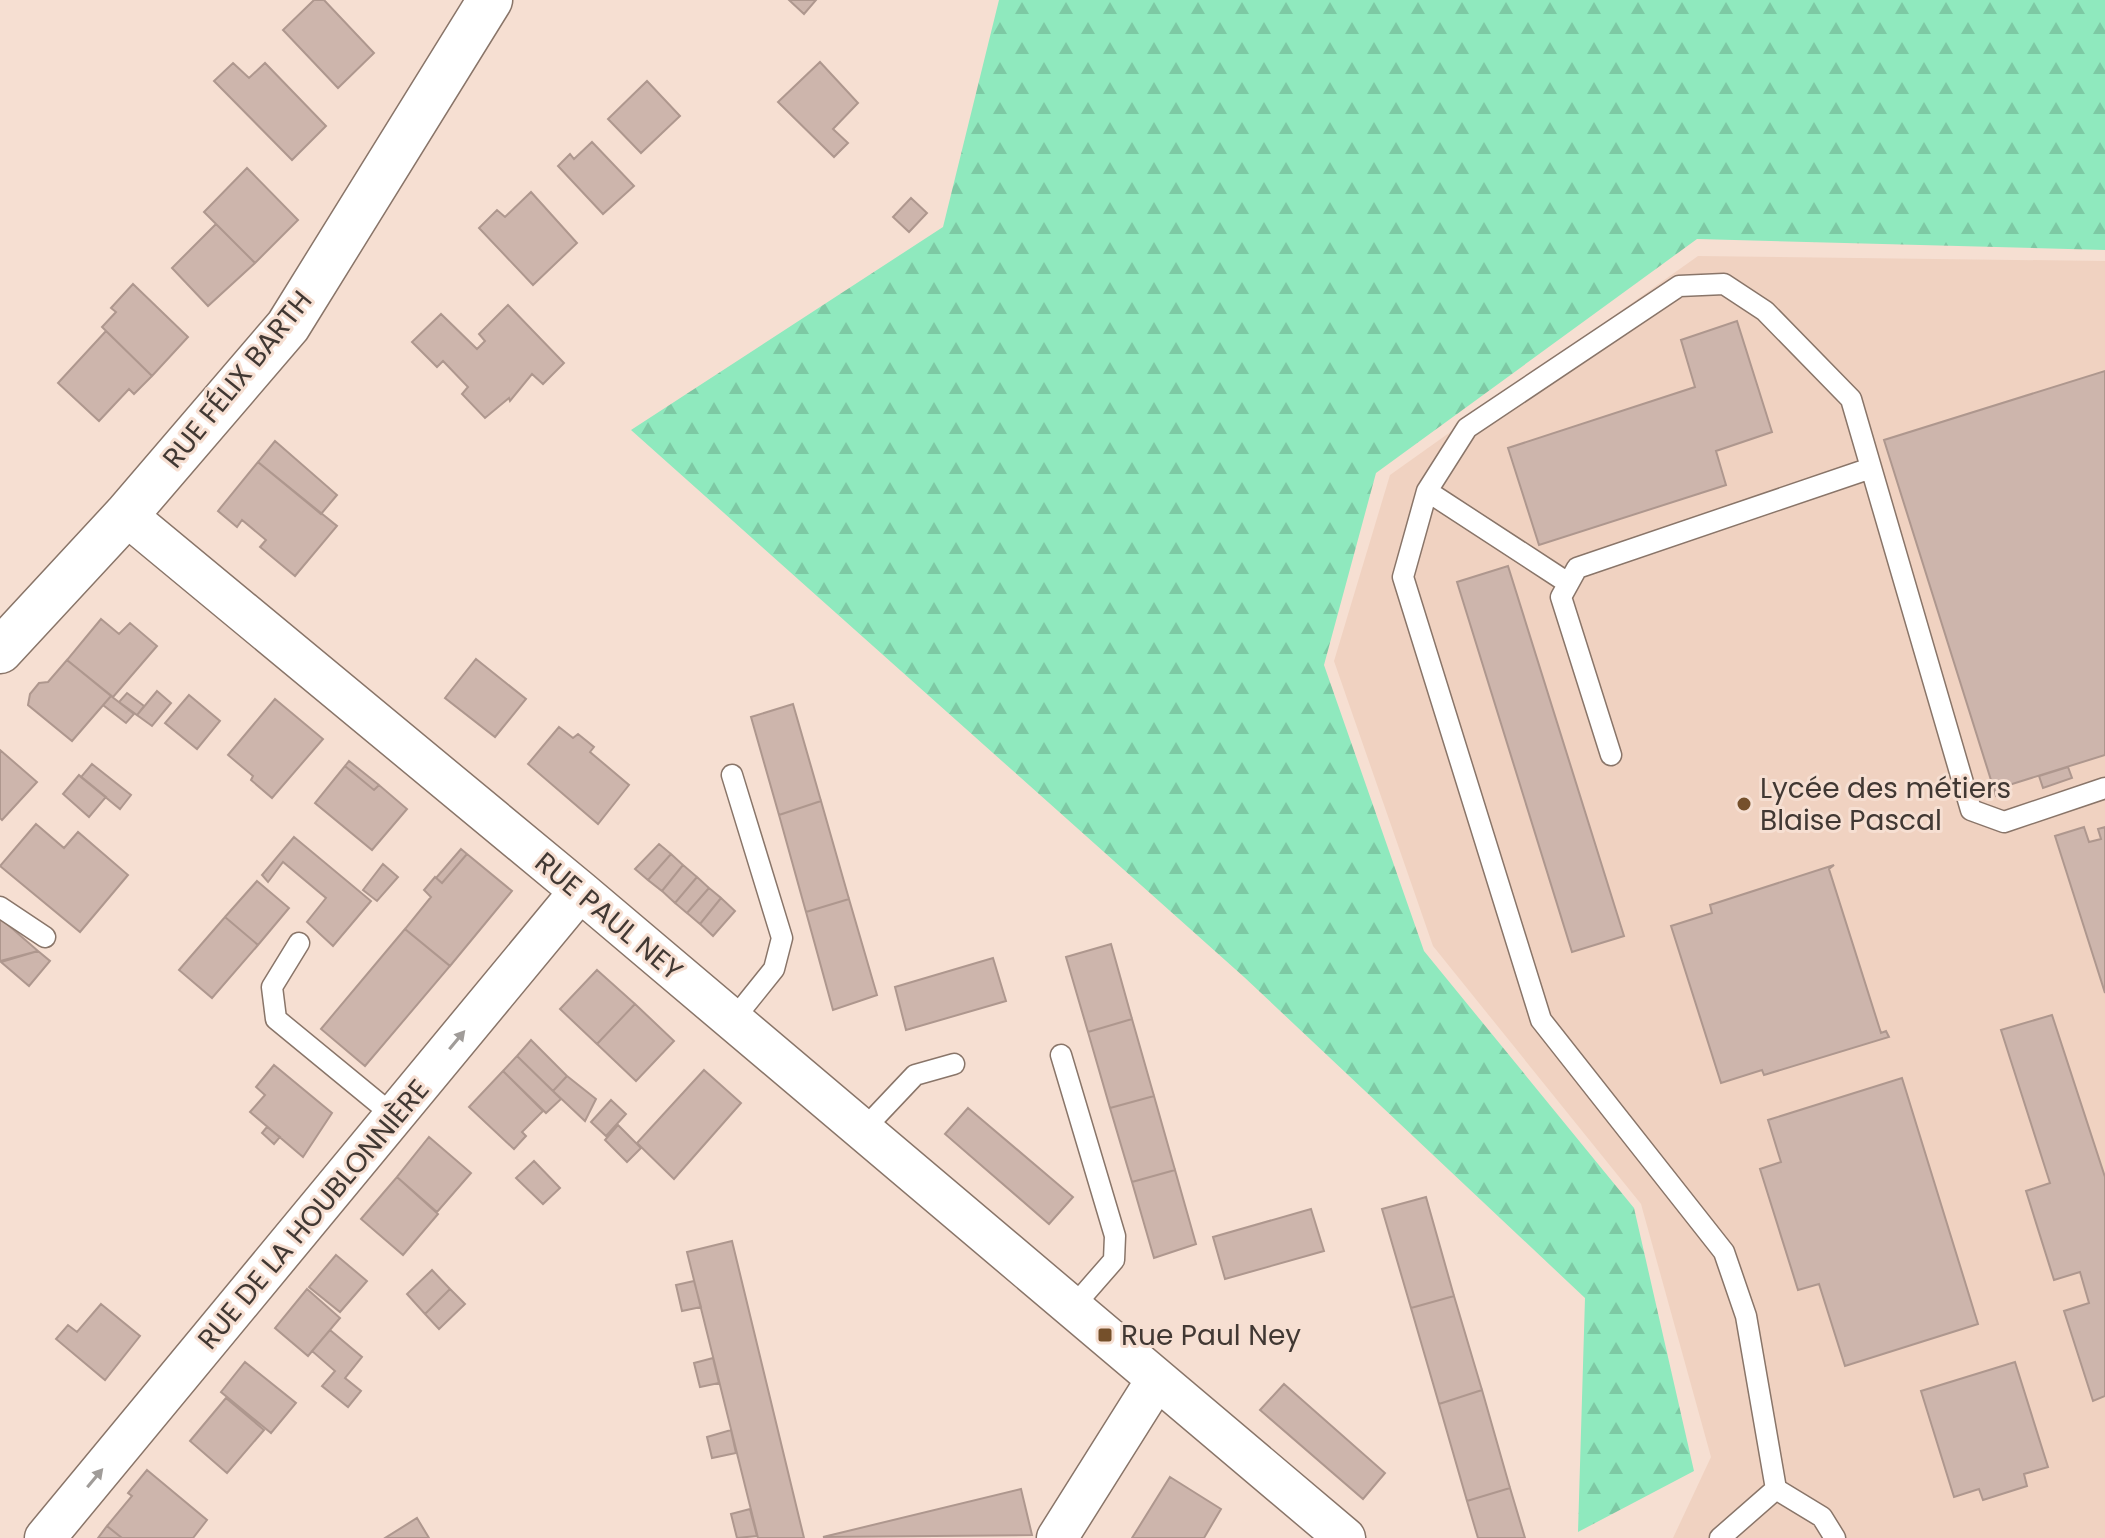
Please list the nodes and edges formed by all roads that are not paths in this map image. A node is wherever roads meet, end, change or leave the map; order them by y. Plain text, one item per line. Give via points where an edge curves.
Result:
1 (490, 0) edge
2 (1871, 468) junction
3 (1427, 491) junction
4 (126, 515) junction
5 (1568, 583) junction
6 (0, 651) edge
7 (1611, 755) dead end
8 (732, 775) dead end
9 (2105, 788) edge
10 (580, 891) junction
11 (0, 907) edge
12 (45, 937) dead end
13 (299, 943) dead end
14 (733, 1020) junction
15 (1061, 1055) dead end
16 (954, 1064) dead end
17 (394, 1116) junction
18 (863, 1130) junction
19 (1073, 1307) junction
20 (1157, 1379) junction
21 (1776, 1489) junction
22 (45, 1538) edge
23 (1057, 1538) edge
24 (1345, 1538) edge
25 (1720, 1538) edge
26 (1835, 1538) edge

1 - 4 street, RUE FÉLIX BARTH via 288,326
2 - 3 lane via 1851,399 1765,311 1724,284 1679,286 1467,428
2 - 5 lane via 1577,568
2 - 9 lane via 1971,810 2004,822
3 - 5 lane
3 - 21 lane via 1403,577 1541,1020 1724,1252 1746,1316
4 - 6 street, RUE FÉLIX BARTH
4 - 10 street, RUE PAUL NEY
5 - 7 lane via 1561,597
8 - 14 lane via 782,938 774,969
10 - 14 street, RUE PAUL NEY
17 -> 10 street, RUE DE LA HOUBLONNIÈRE
11 - 12 lane
13 - 17 lane via 272,987 276,1019
14 - 18 street, RUE PAUL NEY
15 - 19 lane via 1115,1236 1114,1260
16 - 18 lane via 915,1075
22 -> 17 street, RUE DE LA HOUBLONNIÈRE
18 - 19 street, RUE PAUL NEY
19 - 20 street, RUE PAUL NEY
20 - 23 street
20 - 24 street, RUE PAUL NEY
21 - 25 lane
21 - 26 lane via 1822,1517

